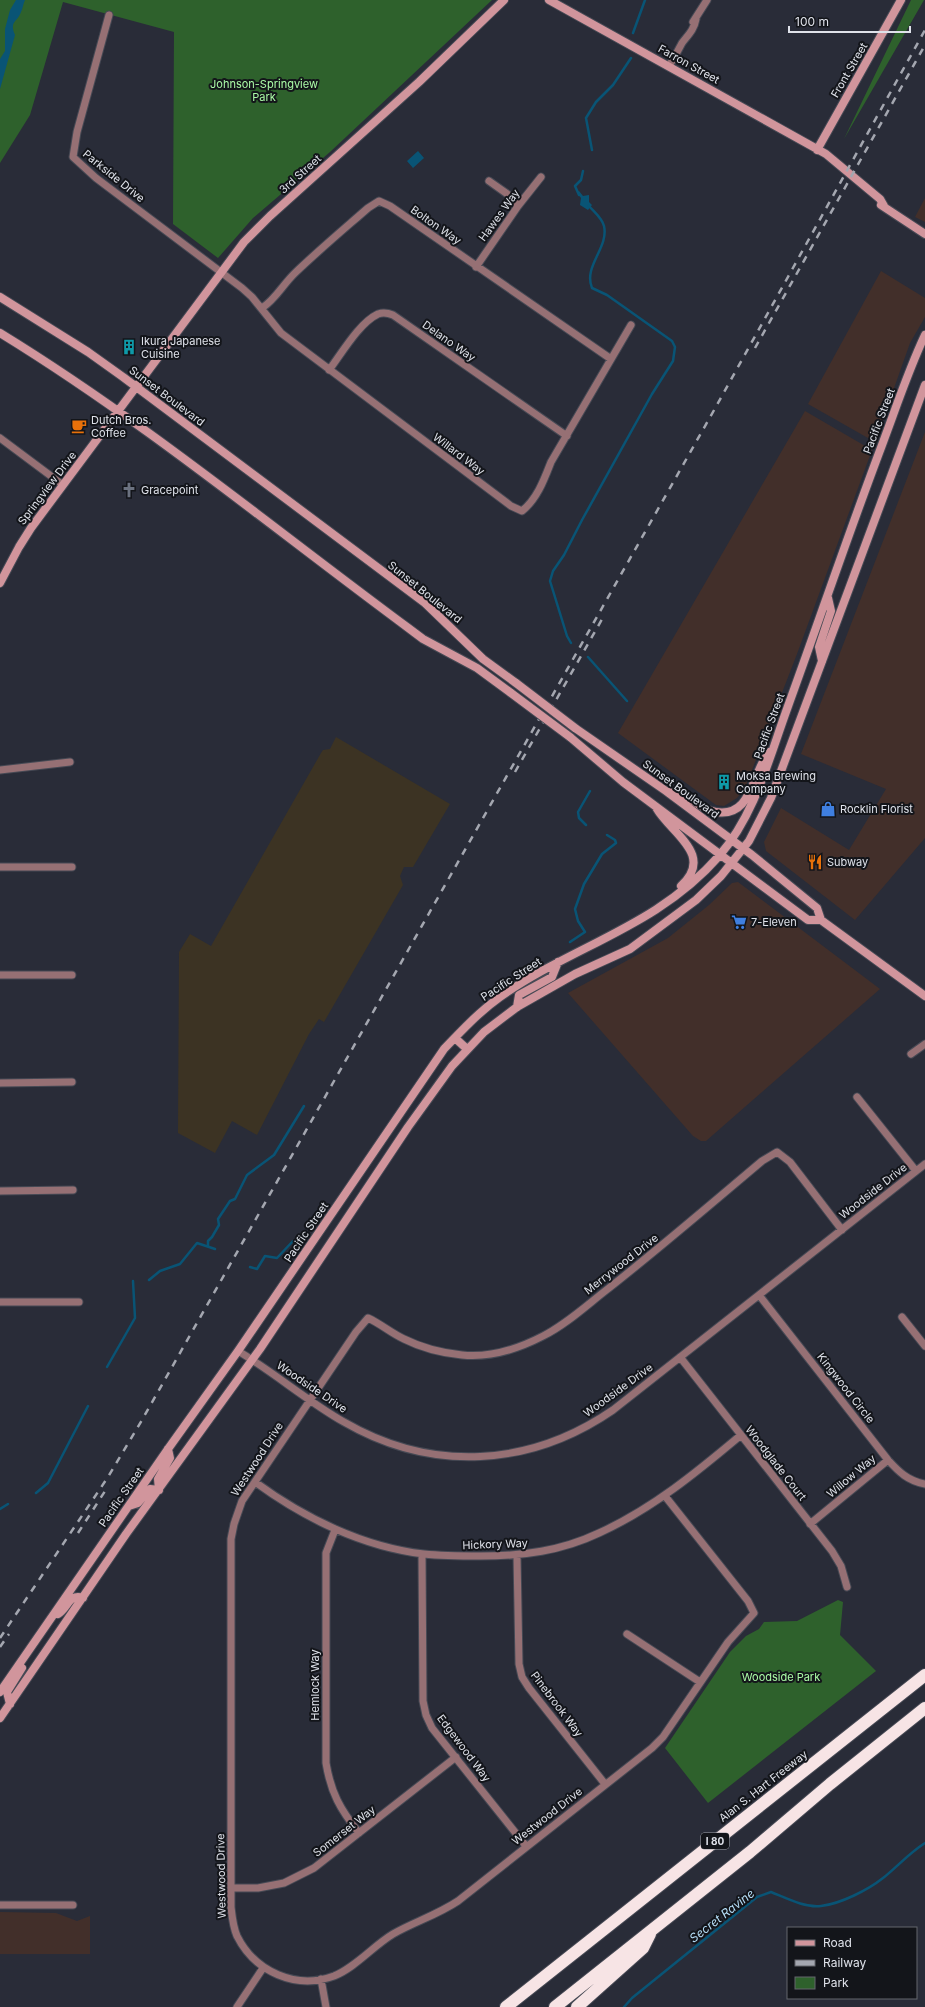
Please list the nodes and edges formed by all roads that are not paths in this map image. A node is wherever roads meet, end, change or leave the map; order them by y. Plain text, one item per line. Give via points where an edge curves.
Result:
1 (504, 0) edge
2 (549, 0) edge
3 (707, 0) edge
4 (900, 0) edge
5 (109, 15) dead end
6 (669, 66) junction
7 (817, 150) junction
8 (541, 178) dead end
9 (489, 181) dead end
10 (518, 206) junction
11 (925, 234) edge
12 (476, 266) junction
13 (221, 272) junction
14 (0, 297) edge
15 (262, 308) junction
16 (632, 325) dead end
17 (0, 333) edge
18 (925, 335) edge
19 (611, 359) junction
20 (329, 370) junction
21 (925, 385) edge
22 (137, 387) junction
23 (119, 411) junction
24 (567, 436) junction
25 (0, 438) edge
26 (63, 485) junction
27 (1, 580) edge
28 (828, 598) junction
29 (822, 662) junction
30 (773, 749) junction
31 (70, 762) dead end
32 (0, 770) edge
33 (666, 791) junction
34 (654, 804) junction
35 (731, 840) junction
36 (743, 849) junction
37 (720, 855) junction
38 (732, 863) junction
39 (0, 868) edge
40 (72, 868) dead end
41 (670, 900) junction
42 (821, 920) junction
43 (558, 962) junction
44 (0, 975) edge
45 (72, 975) dead end
46 (925, 996) edge
47 (517, 1007) junction
48 (455, 1038) junction
49 (925, 1044) edge
50 (467, 1049) junction
51 (911, 1054) dead end
52 (72, 1082) dead end
53 (0, 1083) edge
54 (857, 1097) dead end
55 (396, 1120) junction
56 (408, 1127) junction
57 (925, 1164) edge
58 (916, 1171) junction
59 (73, 1190) dead end
60 (0, 1191) edge
61 (842, 1230) junction
62 (759, 1295) junction
63 (0, 1302) edge
64 (79, 1302) dead end
65 (902, 1317) dead end
66 (368, 1318) joint
67 (925, 1346) edge
68 (238, 1351) junction
69 (680, 1357) junction
70 (252, 1360) junction
71 (310, 1400) junction
72 (741, 1435) junction
73 (168, 1449) junction
74 (888, 1460) junction
75 (256, 1482) junction
76 (925, 1484) edge
77 (159, 1490) junction
78 (665, 1496) junction
79 (129, 1506) junction
80 (810, 1524) junction
81 (335, 1530) junction
82 (422, 1554) junction
83 (517, 1556) junction
84 (847, 1587) dead end
85 (83, 1598) junction
86 (52, 1616) junction
87 (627, 1634) dead end
88 (20, 1664) junction
89 (925, 1675) edge
90 (700, 1682) junction
91 (0, 1692) edge
92 (0, 1704) edge
93 (10, 1704) junction
94 (925, 1708) edge
95 (0, 1718) edge
96 (456, 1757) junction
97 (605, 1784) junction
98 (359, 1833) junction
99 (526, 1846) junction
100 (231, 1888) junction
101 (0, 1905) edge
102 (73, 1905) dead end
103 (652, 1930) junction
104 (263, 1968) junction
105 (321, 1979) junction
106 (237, 2007) edge
107 (326, 2007) edge
108 (506, 2007) edge
109 (555, 2007) edge
110 (577, 2007) edge

1 - 13 main road, 3rd Street via 419,82 259,226
2 - 6 main road, Farron Street
3 - 6 street via 689,37 683,42
4 - 7 main road, Front Street
5 - 13 street, Parkside Drive via 77,132 73,157 96,178
6 - 7 main road, Farron Street
7 - 11 main road, Farron Street via 824,159 876,203
8 - 10 street, Hawes Way
9 - 10 street via 512,198
10 - 12 street, Hawes Way
12 - 15 street, Bolton Way via 379,201 305,263 272,301
12 - 19 street, Bolton Way
13 - 15 street, Willard Way
13 - 22 main road, 3rd Street
14 - 22 main road, Sunset Boulevard via 88,352
15 - 20 street, Willard Way via 280,333
16 - 19 street, Willard Way
17 - 23 main road, Sunset Boulevard via 56,367
18 - 28 main road, Pacific Street via 861,501
19 - 24 street, Willard Way
20 - 24 street, Delano Way via 362,327 378,314 385,312 393,315
20 - 24 street, Willard Way via 511,506 522,511 530,504
21 - 29 main road
22 - 23 main road, Springview Drive
22 - 33 main road, Sunset Boulevard, bridge via 426,603 484,659 516,684
23 - 26 main road, Springview Drive
23 - 34 main road, Sunset Boulevard, bridge via 407,627 437,647 477,668
25 - 26 street
26 - 27 main road, Springview Drive via 18,547
28 - 29 main road via 831,611 818,647
28 - 30 main road, Pacific Street
29 - 36 main road via 771,798
30 - 33 main road via 763,758 743,803 732,810 707,810 682,795
30 - 35 main road, Pacific Street via 753,799
31 - 32 street
33 - 35 main road, Sunset Boulevard
34 - 37 main road, Sunset Boulevard
34 - 41 main road via 664,820 686,841 691,851 692,872
35 - 36 main road, Sunset Boulevard
35 - 37 main road, Pacific Street
36 - 38 main road
36 - 42 main road, Sunset Boulevard via 817,908
37 - 38 main road, Sunset Boulevard
37 - 41 main road, Pacific Street via 699,877
38 - 42 main road, Sunset Boulevard via 808,920
38 - 47 main road via 696,900 630,949 575,974
39 - 40 street
41 - 43 main road, Pacific Street via 613,936
42 - 46 main road, Sunset Boulevard
43 - 47 main road via 552,977 519,995
43 - 48 main road, Pacific Street via 500,996
44 - 45 street
47 - 50 main road via 484,1032
48 - 50 main road
48 - 55 main road, Pacific Street via 444,1049
49 - 51 street
50 - 56 main road
52 - 53 street
54 - 58 street
55 - 56 main road
55 - 68 main road, Pacific Street
56 - 70 main road
57 - 58 street, Woodside Drive
58 - 61 street, Woodside Drive
59 - 60 street
61 - 62 street, Woodside Drive
61 - 66 street, Merrywood Drive via 790,1162 777,1152 762,1161 648,1258 570,1318 526,1344 506,1352 484,1355 443,1352 404,1339
62 - 69 street, Woodside Drive
62 - 74 street, Kingwood Circle
63 - 64 street
65 - 67 street
66 - 71 street, Westwood Drive
68 - 70 street, Woodside Drive
68 - 73 main road, Pacific Street
69 - 71 street, Woodside Drive via 613,1410 580,1430 536,1448 494,1456 452,1456 402,1448 363,1433
69 - 72 street, Woodglade Court
70 - 71 street, Woodside Drive
70 - 77 main road
71 - 75 street, Westwood Drive
72 - 78 street, Hickory Way
72 - 80 street, Woodglade Court
73 - 77 main road via 170,1458 158,1478
73 - 79 main road, Pacific Street
74 - 76 street, Kingwood Circle via 901,1474 912,1481
74 - 80 street, Willow Way
75 - 81 street, Hickory Way via 276,1497
75 - 100 street, Westwood Drive via 242,1501 231,1539
77 - 79 main road via 150,1489 138,1503
77 - 85 main road
78 - 83 street, Hickory Way via 625,1521 598,1534 570,1545
78 - 90 street, Westwood Drive via 748,1601 754,1613 728,1642
79 - 86 main road, Pacific Street
80 - 84 street, Woodglade Court via 841,1566
81 - 82 street, Hickory Way
81 - 98 street, Hemlock Way via 326,1553 326,1763 335,1799
82 - 83 street, Hickory Way
82 - 96 street, Edgewood Way via 423,1701 432,1728
83 - 97 street, Pinebrook Way via 519,1664 522,1677
85 - 86 main road via 72,1598 60,1612
85 - 93 main road
86 - 88 main road, Pacific Street
87 - 90 street
88 - 91 main road, Pacific Street
88 - 93 main road via 22,1670 7,1692
89 - 108 highway, Alan S. Hart Freeway / I 80
90 - 97 street, Westwood Drive via 652,1748
92 - 93 main road
93 - 95 main road
94 - 103 highway, I 80
96 - 98 street, Somerset Way
96 - 99 street, Edgewood Way
97 - 99 street, Westwood Drive
98 - 100 street, Somerset Way via 332,1856 298,1877 284,1883 258,1888
99 - 105 street, Westwood Drive via 444,1910 404,1928 385,1939 348,1968 334,1976
100 - 104 street, Westwood Drive via 232,1914 237,1935 252,1958
101 - 102 street
103 - 109 highway, I 80
103 - 110 highway via 643,1948
104 - 105 street, Westwood Drive via 289,1979
104 - 106 street
105 - 107 street

